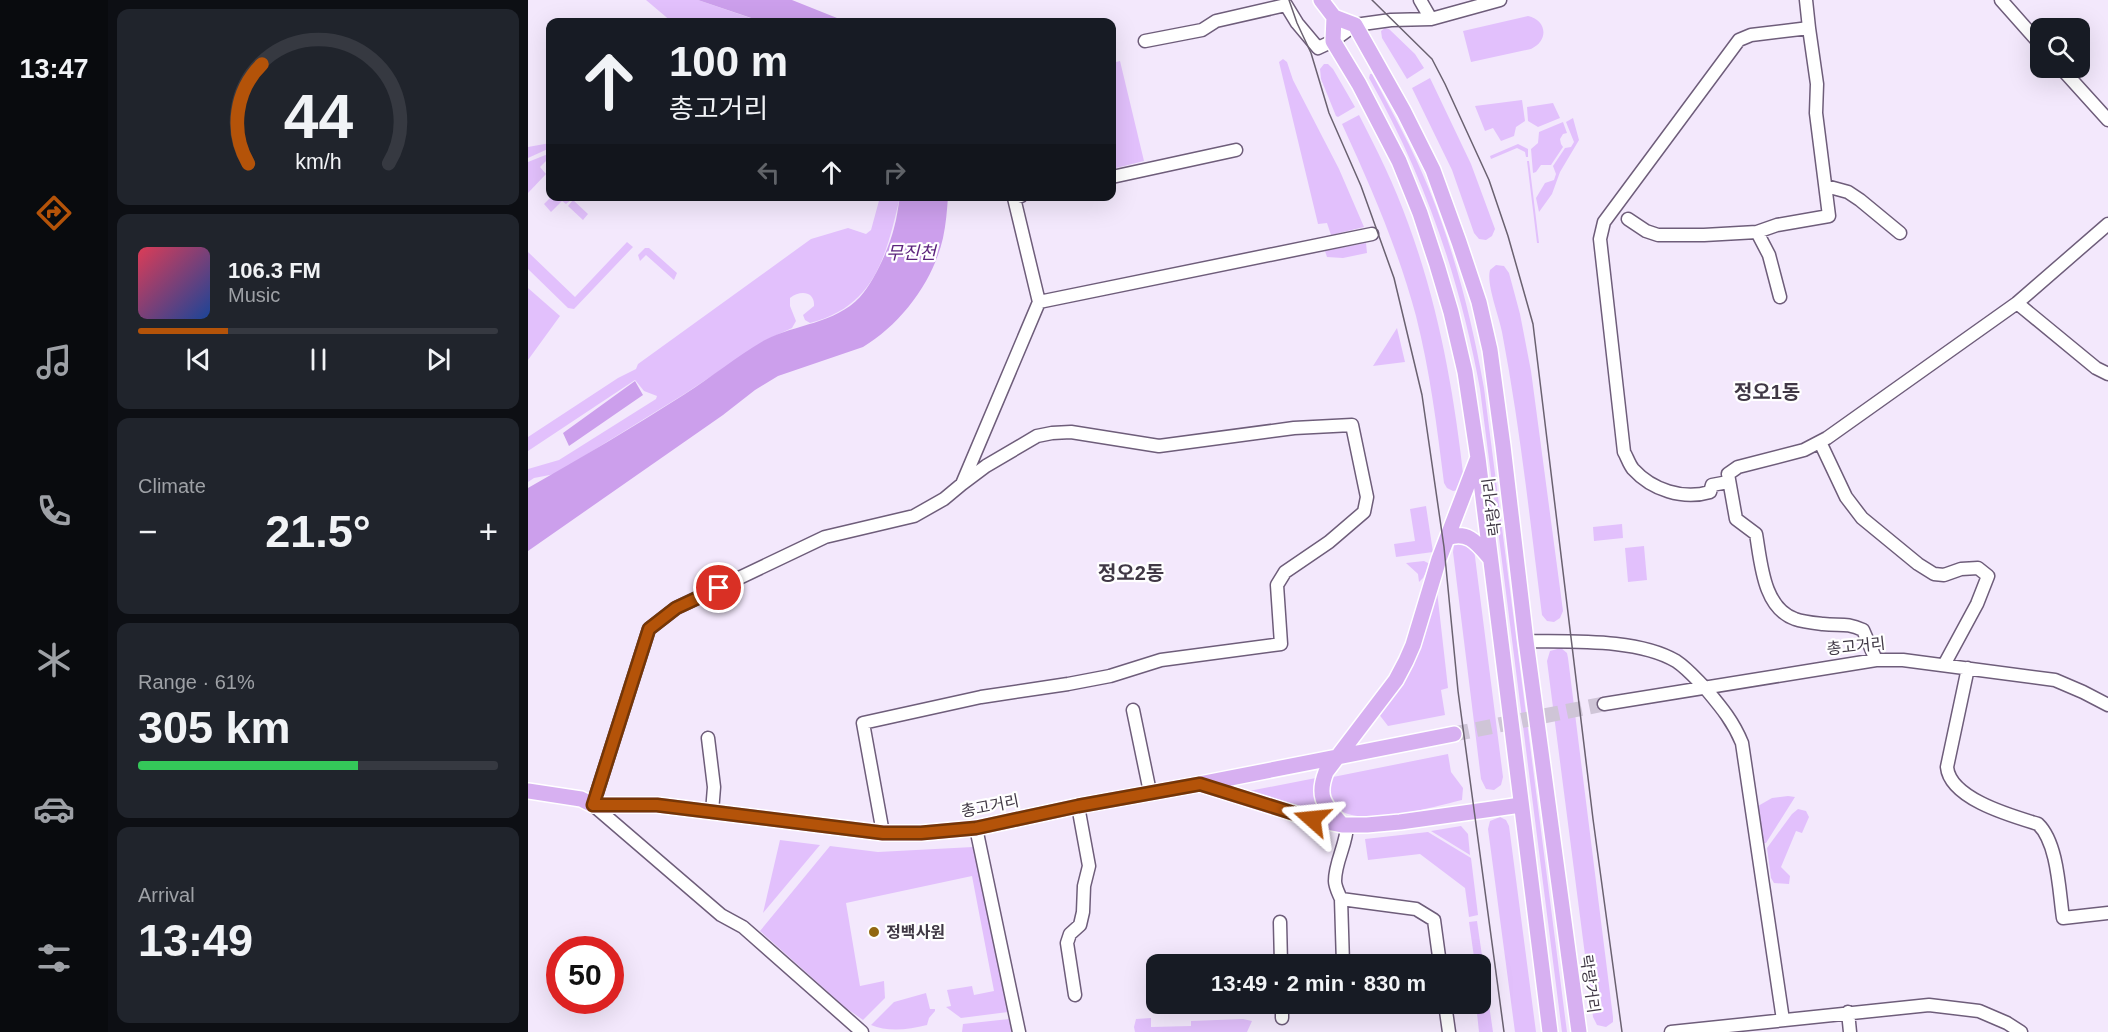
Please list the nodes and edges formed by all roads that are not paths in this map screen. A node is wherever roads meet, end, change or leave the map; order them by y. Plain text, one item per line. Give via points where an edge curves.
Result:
1 (1321, 0) edge
2 (1420, 0) edge
3 (1500, 0) edge
4 (1806, 0) edge
5 (2001, 0) edge
6 (1284, 3) edge
7 (1334, 17) junction
8 (1431, 19) junction
9 (1355, 26) junction
10 (1809, 28) junction
11 (2030, 33) edge
12 (1145, 41) dead end
13 (1333, 41) junction
14 (2070, 78) edge
15 (2108, 120) edge
16 (1236, 150) dead end
17 (1116, 176) edge
18 (1826, 186) junction
19 (1015, 201) edge
20 (1628, 219) dead end
21 (2108, 224) edge
22 (1757, 232) junction
23 (1900, 233) dead end
24 (1372, 234) dead end
25 (1780, 297) dead end
26 (1038, 302) junction
27 (2017, 303) junction
28 (2108, 374) edge
29 (1820, 442) junction
30 (1478, 458) junction
31 (1728, 482) junction
32 (962, 483) junction
33 (1447, 538) junction
34 (1489, 557) junction
35 (1526, 641) junction
36 (1876, 660) junction
37 (1944, 665) junction
38 (1968, 668) junction
39 (1705, 688) junction
40 (1604, 704) tunnel mouth
41 (2108, 705) edge
42 (1133, 710) dead end
43 (1454, 734) tunnel mouth
44 (708, 738) dead end
45 (1338, 756) junction
46 (1200, 784) junction
47 (528, 791) edge
48 (1150, 792) junction
49 (593, 805) junction
50 (1521, 805) junction
51 (1078, 806) junction
52 (712, 812) junction
53 (1344, 825) junction
54 (976, 828) junction
55 (883, 833) junction
56 (1341, 899) junction
57 (2108, 913) edge
58 (1280, 922) dead end
59 (1281, 954) edge
60 (1343, 954) edge
61 (1439, 954) edge
62 (1075, 995) dead end
63 (1848, 1012) junction
64 (1282, 1014) edge
65 (1446, 1014) edge
66 (1282, 1018) dead end
67 (1783, 1020) junction
68 (862, 1032) edge
69 (1019, 1032) edge
70 (1449, 1032) edge
71 (1550, 1032) edge
72 (1578, 1032) edge
73 (1671, 1032) edge
74 (1850, 1032) edge
75 (2021, 1032) edge

1 - 7 main road
2 - 8 street
3 - 8 street
4 - 10 street
5 - 11 street
6 - 12 street via 1216,21 1202,30
6 - 13 street via 1318,48
7 - 9 main road
7 - 13 main road
8 - 9 street
9 - 13 street
9 - 35 main road, 락랑거리 via 1433,171 1479,302 1502,436
10 - 18 street
10 - 31 street via 1739,40 1604,222 1600,239 1624,452 1632,468 1672,494 1704,494 1710,492 1714,483
13 - 30 main road, 락랑거리 via 1399,161 1420,213 1451,312
14 - 15 street
16 - 17 street
18 - 22 street via 1829,216
18 - 23 street via 1848,192
19 - 26 street
20 - 22 street via 1658,235
21 - 27 street
22 - 25 street via 1769,255
24 - 26 street
26 - 32 street
27 - 28 street
27 - 29 street
29 - 31 street via 1738,467 1728,474
29 - 37 street via 1846,497 1862,518 1918,564 1934,574 1978,568 1988,576
30 - 33 main road
30 - 34 main road, 락랑거리
31 - 36 street via 1736,519 1756,534 1764,582 1774,603 1794,619 1849,624 1863,630
32 - 49 street via 914,516 825,537 676,608 649,629
32 - 55 street via 1037,436 1052,433 1082,433 1159,446 1294,428 1352,425 1367,496 1364,512 1285,572 1276,585 1281,644 1161,660 1100,678 981,697 862,723
33 - 34 main road via 1465,536
33 - 45 main road via 1406,661
34 - 50 main road, 락랑거리
35 - 39 street via 1630,646 1652,651 1676,661
35 - 72 main road, 락랑거리
36 - 37 street, 총고거리
36 - 39 street, 총고거리
37 - 38 street, 총고거리
38 - 41 street, 총고거리 via 2055,680
38 - 57 street via 1947,773 1966,796 2038,824 2046,831 2054,854 2063,918
39 - 40 street, 총고거리
39 - 67 street via 1724,709 1742,743
42 - 48 street
43 - 45 main road, 총고거리
44 - 52 street via 714,787
45 - 46 main road, 총고거리
45 - 53 main road via 1326,772 1321,789 1326,806
46 - 48 main road, 총고거리
46 - 53 main road
47 - 49 main road, 총고거리 via 580,799
48 - 51 main road, 총고거리
49 - 52 main road, 총고거리 via 657,805
49 - 68 street via 721,915 743,927
50 - 53 main road via 1400,822
50 - 71 main road, 락랑거리
51 - 54 main road, 총고거리
51 - 62 street via 1089,866 1080,925 1067,943
52 - 55 main road, 총고거리
53 - 56 street via 1347,837 1335,882
54 - 55 main road, 총고거리
54 - 69 street
56 - 60 street
56 - 61 street via 1416,909 1434,920
58 - 59 street
63 - 67 street
63 - 74 street
63 - 75 street via 1929,1005 1957,1007 1978,1011
64 - 66 street
65 - 70 street
67 - 73 street

